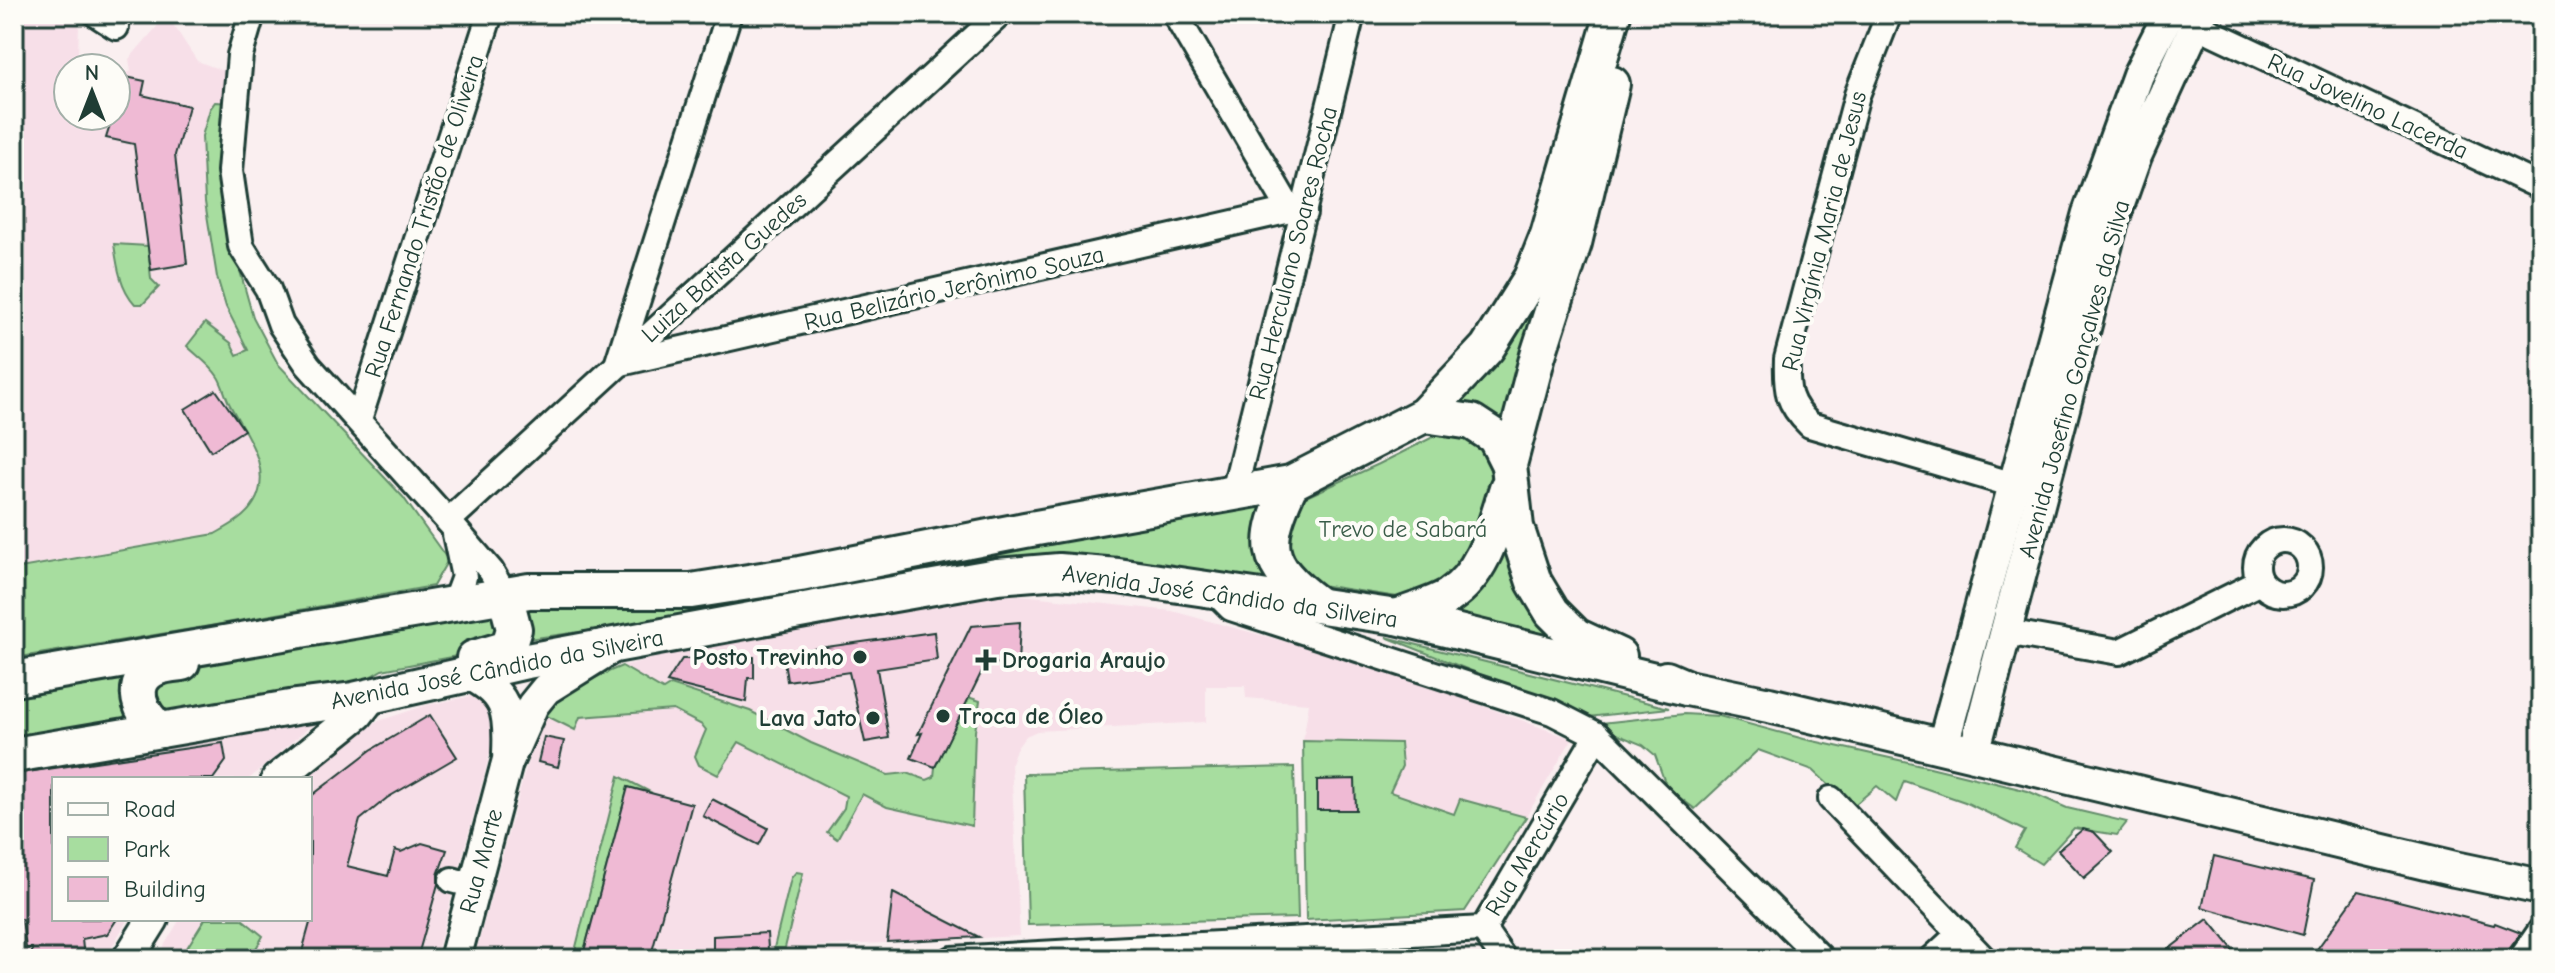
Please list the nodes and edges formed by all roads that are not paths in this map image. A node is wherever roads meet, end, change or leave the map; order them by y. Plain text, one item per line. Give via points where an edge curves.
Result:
1 (252, 14) edge
2 (490, 14) edge
3 (729, 14) edge
4 (1000, 14) edge
5 (1175, 14) edge
6 (1352, 14) edge
7 (1613, 14) edge
8 (1625, 14) edge
9 (1889, 14) edge
10 (2189, 18) edge
11 (2541, 187) edge
12 (1297, 212) junction
13 (618, 363) junction
14 (1424, 415) junction
15 (359, 419) junction
16 (1510, 471) junction
17 (1291, 483) junction
18 (2014, 485) junction
19 (1234, 492) junction
20 (451, 524) junction
21 (2260, 582) dead end
22 (1213, 590) junction
23 (505, 595) junction
24 (454, 604) junction
25 (1317, 604) junction
26 (1397, 617) junction
27 (2006, 632) junction
28 (250, 638) junction
29 (617, 645) junction
30 (466, 673) junction
31 (14, 679) edge
32 (1687, 688) junction
33 (372, 696) junction
34 (161, 730) junction
35 (1597, 735) junction
36 (1958, 749) junction
37 (14, 755) edge
38 (507, 763) junction
39 (279, 777) edge
40 (1831, 799) dead end
41 (2541, 887) edge
42 (152, 921) edge
43 (1483, 929) junction
44 (2541, 930) edge
45 (1960, 933) junction
46 (1098, 955) edge
47 (128, 959) edge
48 (455, 959) edge
49 (952, 959) edge
50 (1504, 959) edge
51 (1822, 959) edge
52 (1932, 959) edge
53 (1984, 959) edge
54 (2521, 959) edge

1 - 15 street via 240,55 230,171 241,246 299,352
2 - 15 street, Rua Fernando Tristão de Oliveira
3 - 13 street
4 - 13 street, Luiza Batista Guedes
5 - 12 street
6 - 12 street, Rua Herculano Soares Rocha
7 - 14 main road, Avenida José Cândido da Silveira via 1531,278 1487,348
8 - 16 main road via 1603,128
9 - 18 street, Rua Virgínia Maria de Jesus via 1857,95 1787,359 1786,384 1793,409 1810,425
10 - 11 street, Rua Jovelino Lacerda
10 - 18 street, Avenida Josefino Gonçalves da Silva via 2138,75 2088,213
10 - 27 street, Avenida Josefino Gonçalves da Silva via 2113,221
12 - 13 street, Rua Belizário Jerônimo Souza
12 - 19 street, Rua Herculano Soares Rocha
13 - 20 street, Luiza Batista Guedes
14 - 16 main road via 1472,422 1495,437
14 - 17 main road, Avenida José Cândido da Silveira
15 - 20 street
16 - 26 main road via 1485,553 1471,578 1447,597
16 - 32 main road via 1516,527 1534,582 1552,612 1576,636
17 - 19 main road, Avenida José Cândido da Silveira
17 - 25 main road via 1271,538 1275,561 1291,584
18 - 36 street, Avenida Josefino Gonçalves da Silva
19 - 23 main road, Avenida José Cândido da Silveira via 691,591
20 - 23 street
20 - 24 street via 464,577
21 - 27 street via 2119,652
22 - 25 main road, Avenida José Cândido da Silveira
22 - 29 main road, Avenida José Cândido da Silveira via 1059,571 997,576
22 - 35 street via 1231,608 1552,712
23 - 24 main road, Avenida José Cândido da Silveira
23 - 33 main road via 514,629 508,648 401,672
24 - 28 main road, Avenida José Cândido da Silveira
25 - 26 main road, Avenida José Cândido da Silveira
26 - 32 main road, Avenida José Cândido da Silveira
27 - 36 street, Avenida Josefino Gonçalves da Silva
28 - 31 main road, Avenida José Cândido da Silveira
28 - 34 main road via 238,653 156,668 142,679 141,709
29 - 30 main road, Avenida José Cândido da Silveira
29 - 38 street, Rua Marte via 546,689 533,705
30 - 33 main road, Avenida José Cândido da Silveira
30 - 38 street, Rua Marte via 487,683 505,708
32 - 36 main road
33 - 34 main road, Avenida José Cândido da Silveira
33 - 39 street via 358,714
34 - 37 main road, Avenida José Cândido da Silveira
35 - 43 street, Rua Mercúrio
35 - 51 street
36 - 41 main road
38 - 48 street, Rua Marte via 463,883
40 - 45 street
42 - 47 street
43 - 46 street, Rua Mercúrio
43 - 50 street
44 - 54 street
45 - 52 street
45 - 53 street
46 - 49 street, Rua Mercúrio

